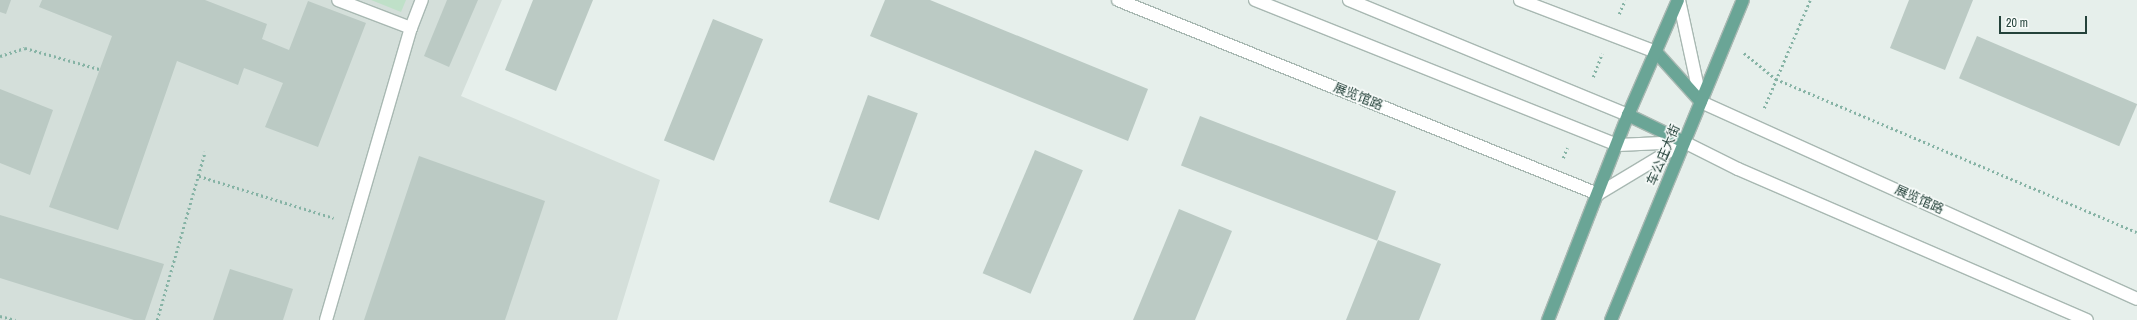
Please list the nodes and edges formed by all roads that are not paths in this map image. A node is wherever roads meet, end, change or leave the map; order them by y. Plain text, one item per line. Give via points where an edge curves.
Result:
1 (338, 0) edge
2 (422, 0) edge
3 (1118, 0) edge
4 (1134, 0) edge
5 (1255, 0) edge
6 (1349, 0) edge
7 (1520, 0) edge
8 (1678, 0) edge
9 (1743, 0) edge
10 (1156, 15) junction
11 (411, 28) junction
12 (1656, 52) junction
13 (1701, 102) junction
14 (1628, 115) junction
15 (1684, 142) junction
16 (1618, 145) junction
17 (1598, 194) junction
18 (2137, 299) edge
19 (326, 320) edge
20 (1548, 320) edge
21 (1612, 320) edge
22 (2087, 320) edge

1 - 11 main road
2 - 11 main road
3 - 10 main road, 展览馆路
4 - 10 main road
5 - 16 main road
6 - 14 main road
7 - 12 main road
8 - 12 main road
8 - 13 main road
9 - 13 main road, 车公庄大街
10 - 17 main road, 展览馆路
11 - 19 main road
12 - 13 main road
12 - 14 main road
13 - 15 main road, 车公庄大街
13 - 18 main road, 展览馆路
14 - 15 main road
14 - 16 main road
15 - 16 main road
15 - 17 main road
15 - 21 main road, 车公庄大街
15 - 22 main road via 1746,172
16 - 17 main road
17 - 20 main road

